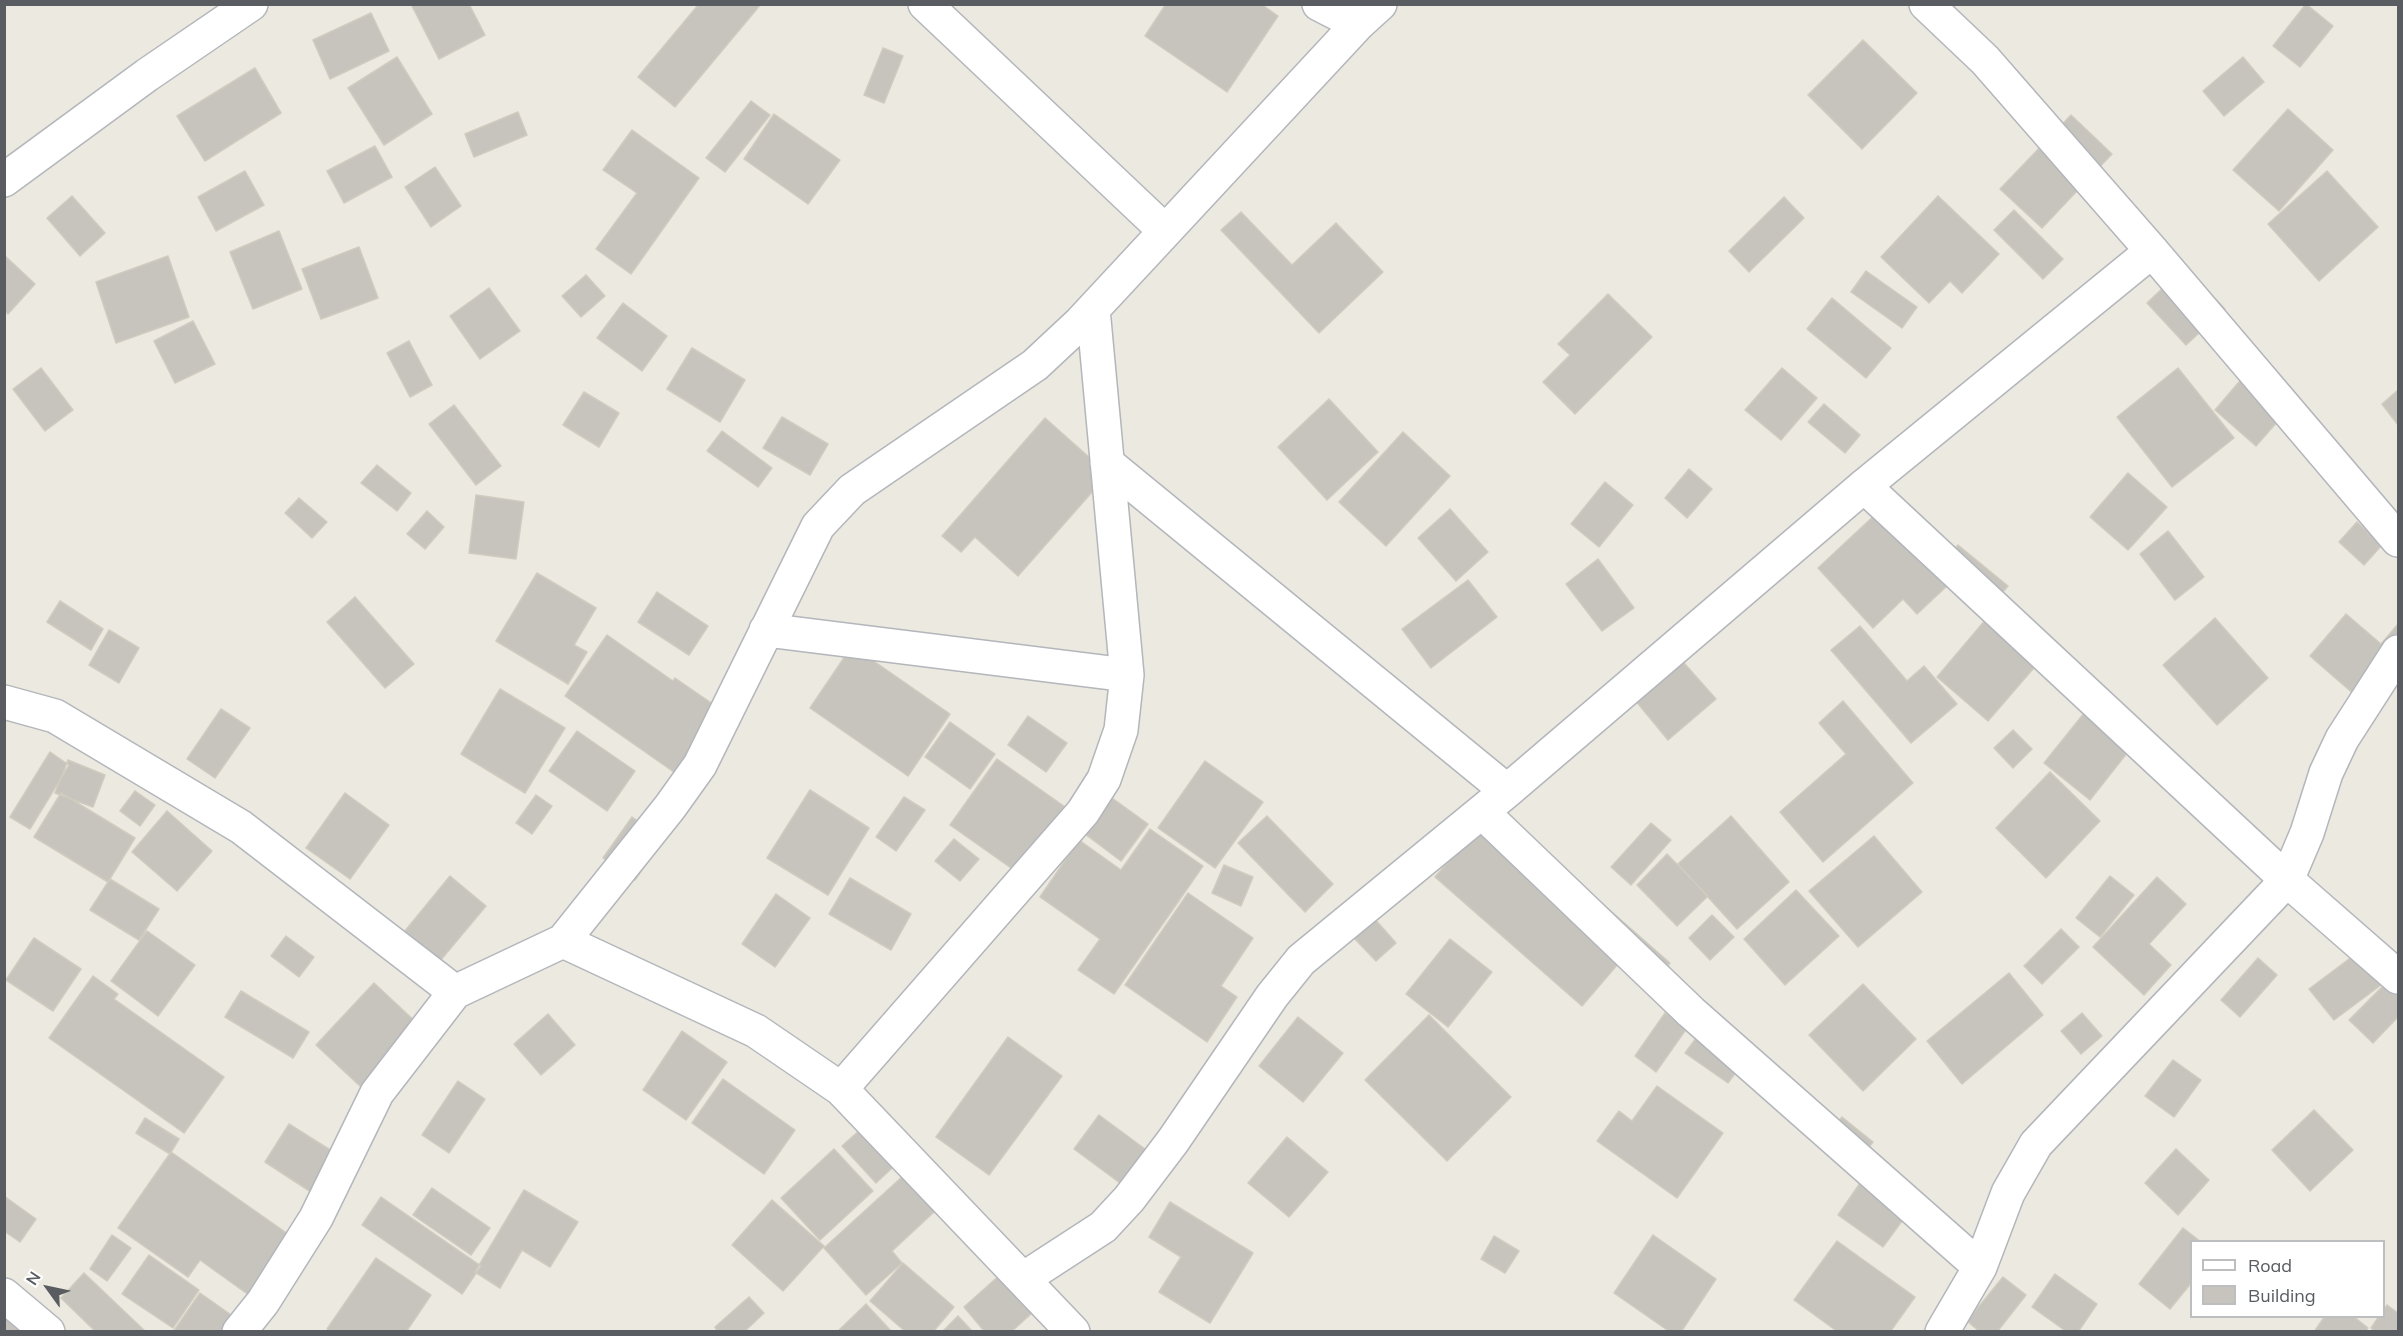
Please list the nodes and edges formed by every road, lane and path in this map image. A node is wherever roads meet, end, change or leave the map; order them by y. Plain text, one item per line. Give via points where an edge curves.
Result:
1 (250, 4) edge
2 (925, 4) edge
3 (1319, 4) edge
4 (1926, 4) edge
5 (1369, 14) edge
6 (4, 180) edge
7 (1164, 230) junction
8 (2152, 250) junction
9 (1093, 309) junction
10 (1107, 463) junction
11 (1864, 486) junction
12 (2398, 540) edge
13 (766, 630) junction
14 (2398, 652) edge
15 (1126, 675) junction
16 (4, 702) edge
17 (1507, 791) junction
18 (1482, 812) junction
19 (2287, 880) junction
20 (563, 941) junction
21 (2398, 977) edge
22 (455, 992) junction
23 (841, 1089) junction
24 (1980, 1267) junction
25 (1023, 1279) junction
26 (4, 1295) edge
27 (48, 1332) edge
28 (239, 1332) edge
29 (1073, 1332) edge
30 (1942, 1332) edge

1 - 6 street
2 - 7 street
3 - 5 street
4 - 8 street via 1985,60
5 - 7 street
7 - 9 street
8 - 11 street
8 - 12 street
9 - 10 street
9 - 13 street via 1035,365 852,490 818,526
10 - 15 street
10 - 17 street
11 - 17 street
11 - 19 street
13 - 15 street
13 - 20 street via 700,765
14 - 19 street via 2342,739
15 - 23 street via 1121,730 1104,780 1083,812
16 - 22 street via 55,716 241,827
17 - 18 street
18 - 24 street via 1691,1012
18 - 25 street via 1301,960 1129,1199 1103,1227
19 - 21 street
19 - 24 street via 2036,1144 2008,1193
20 - 22 street
20 - 23 street via 756,1031
22 - 28 street via 377,1093 316,1218 263,1302
23 - 25 street
24 - 30 street
25 - 29 street
26 - 27 street

